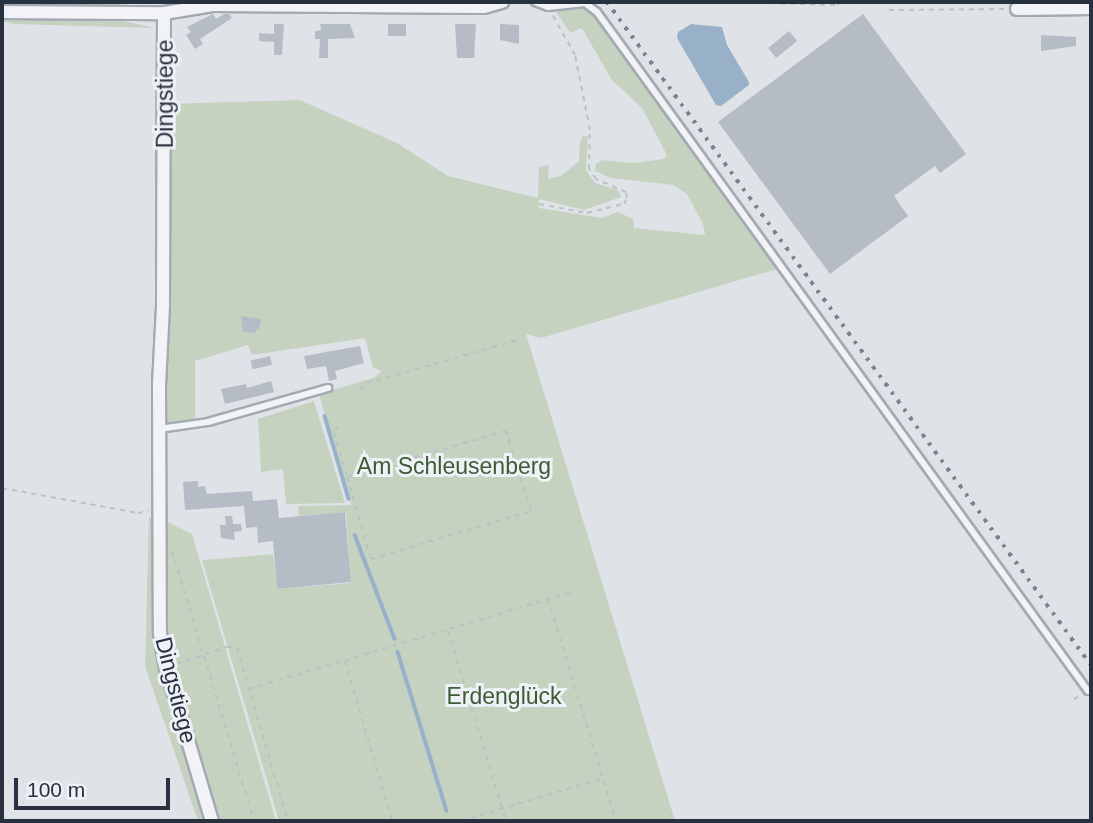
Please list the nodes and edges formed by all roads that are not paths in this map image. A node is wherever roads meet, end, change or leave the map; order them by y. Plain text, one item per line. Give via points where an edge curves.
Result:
1 (502, 2) edge
2 (535, 2) edge
3 (1091, 8) edge
4 (1017, 9) road end
5 (2, 12) edge
6 (164, 13) junction
7 (328, 388) dead end
8 (159, 429) junction
9 (1088, 691) dead end
10 (212, 821) edge

1 - 6 street, Dingstiege via 484,7 215,5
2 - 9 lane via 548,7 585,3 597,12
3 - 4 street
5 - 6 street
6 - 8 street, Dingstiege
7 - 8 lane via 208,422
8 - 10 street, Dingstiege via 160,634

